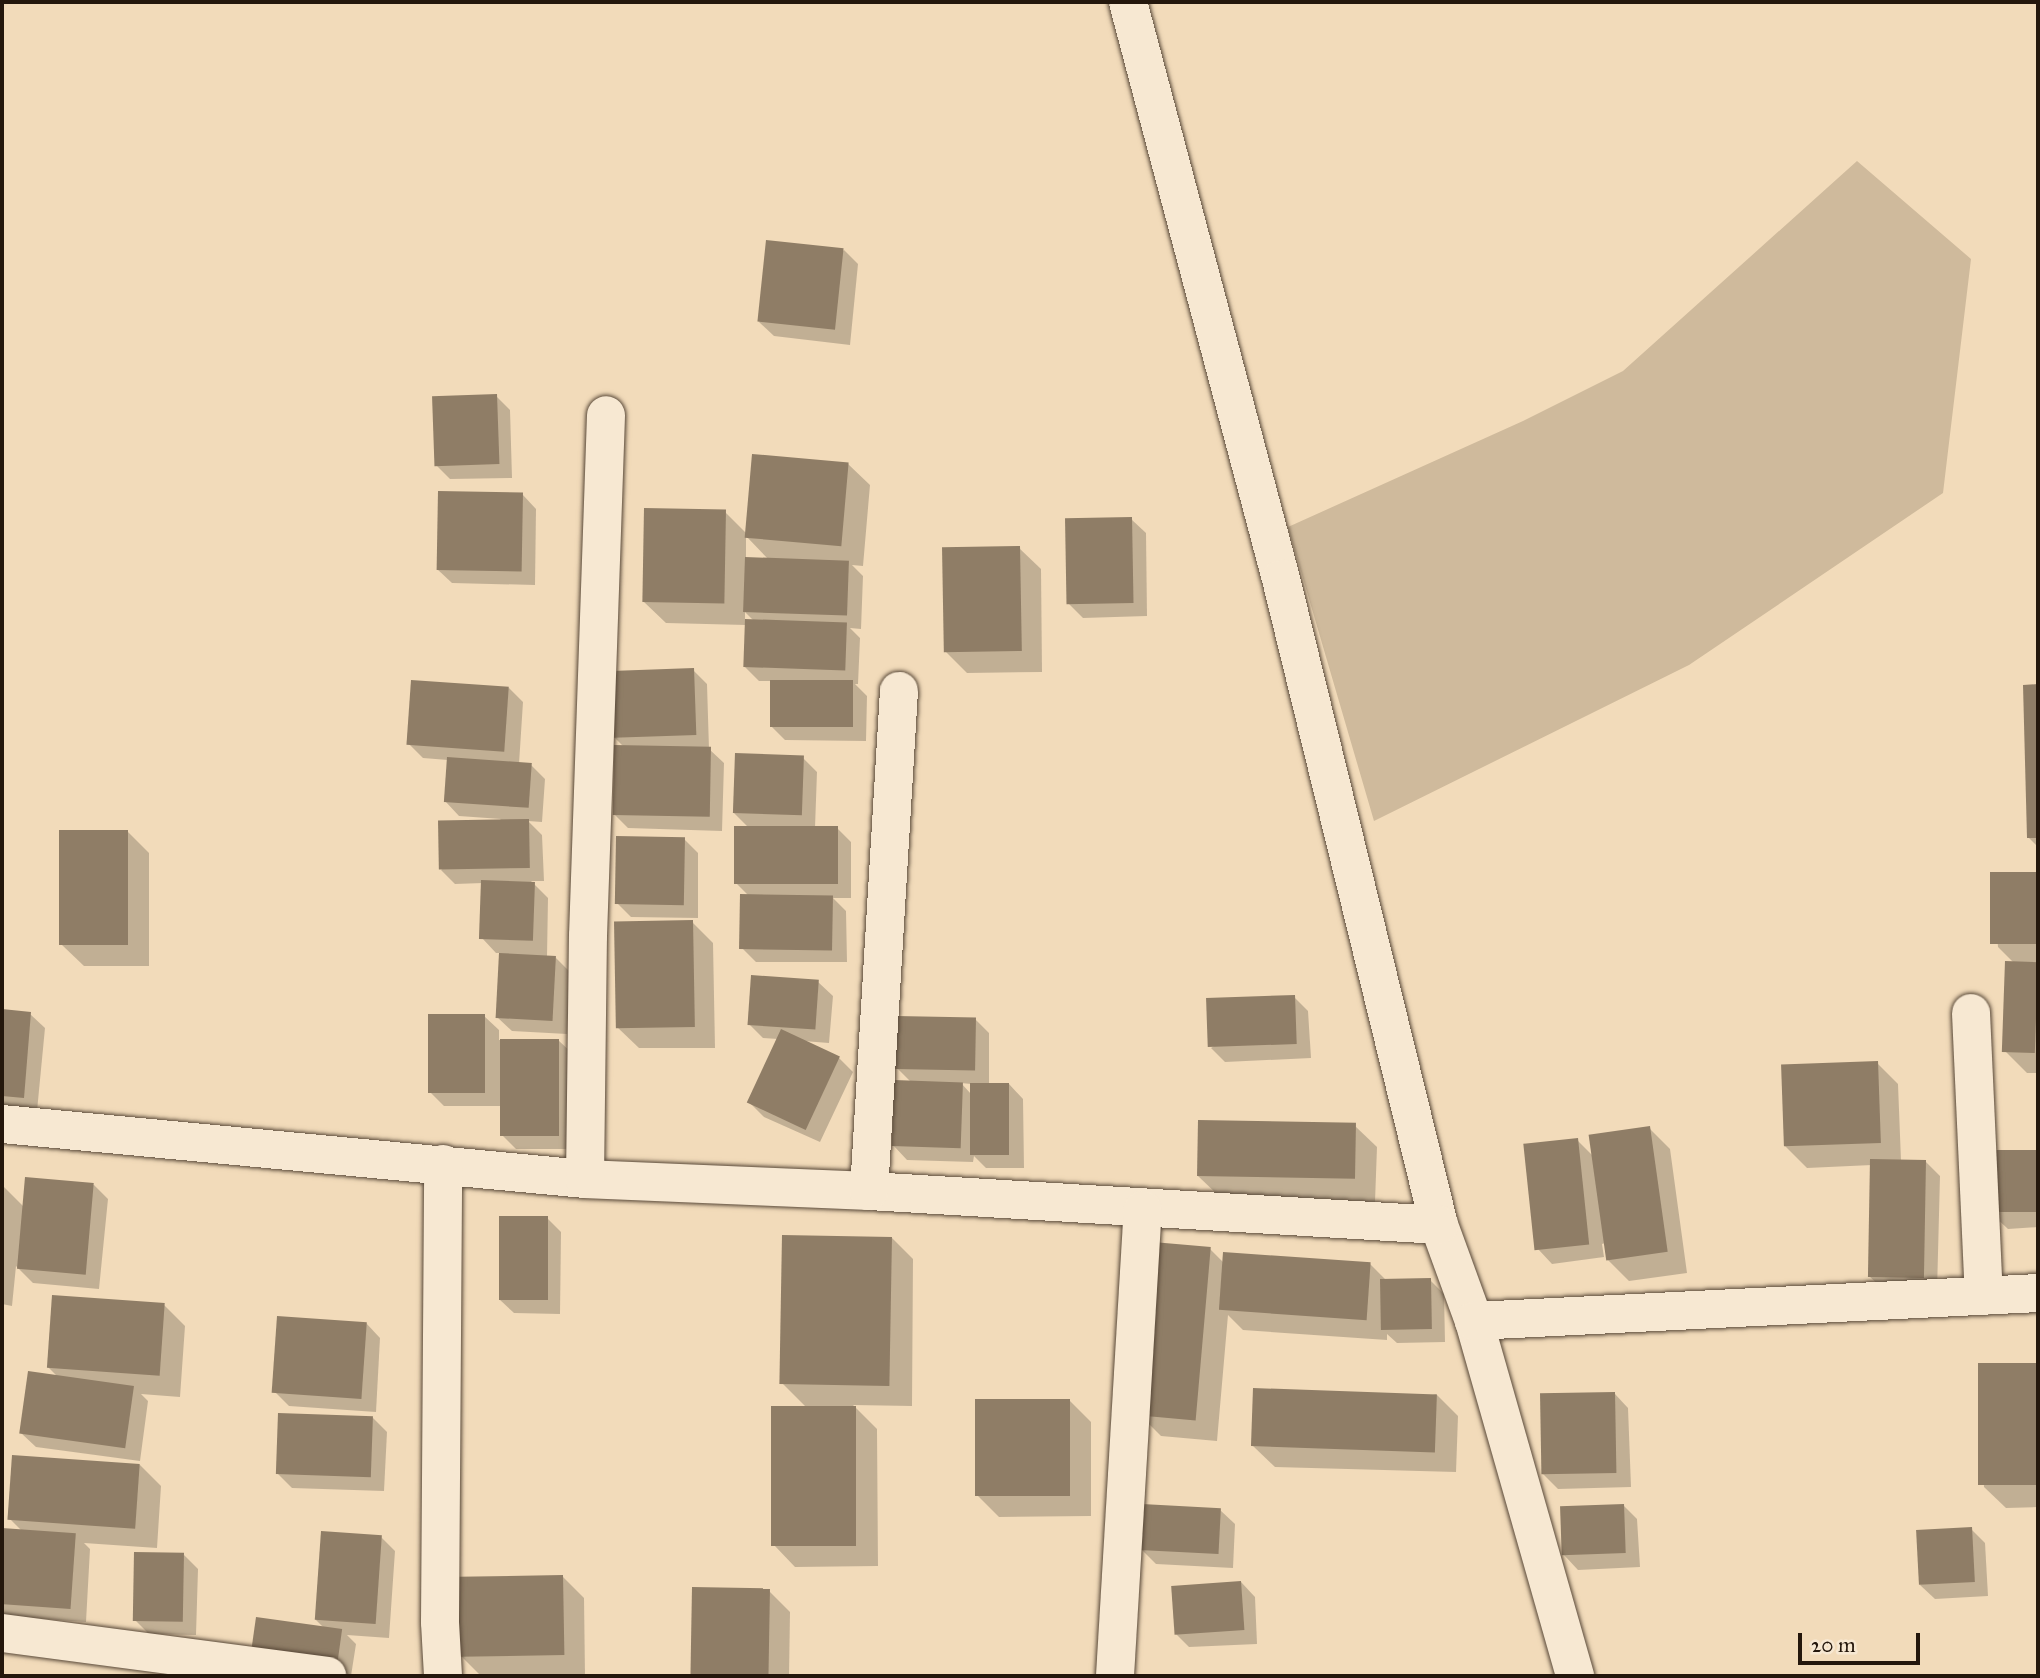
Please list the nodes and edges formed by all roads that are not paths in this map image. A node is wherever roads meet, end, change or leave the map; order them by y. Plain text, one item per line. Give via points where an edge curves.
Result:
1 (1128, 2) edge
2 (606, 415) dead end
3 (899, 691) dead end
4 (1971, 1013) dead end
5 (2, 1124) edge
6 (443, 1164) junction
7 (585, 1179) junction
8 (869, 1191) junction
9 (1143, 1209) junction
10 (1439, 1225) junction
11 (2038, 1293) edge
12 (1984, 1296) junction
13 (1474, 1321) junction
14 (2, 1633) edge
15 (319, 1676) edge
16 (443, 1676) edge
17 (1115, 1676) edge
18 (1575, 1676) edge

1 - 10 street via 1281,579
2 - 7 street via 588,936
3 - 8 street
4 - 12 street
5 - 6 street
6 - 7 street
6 - 16 street
7 - 8 street
8 - 9 street
9 - 10 street
9 - 17 street
10 - 13 street
11 - 12 street
12 - 13 street
13 - 18 street
14 - 15 street

